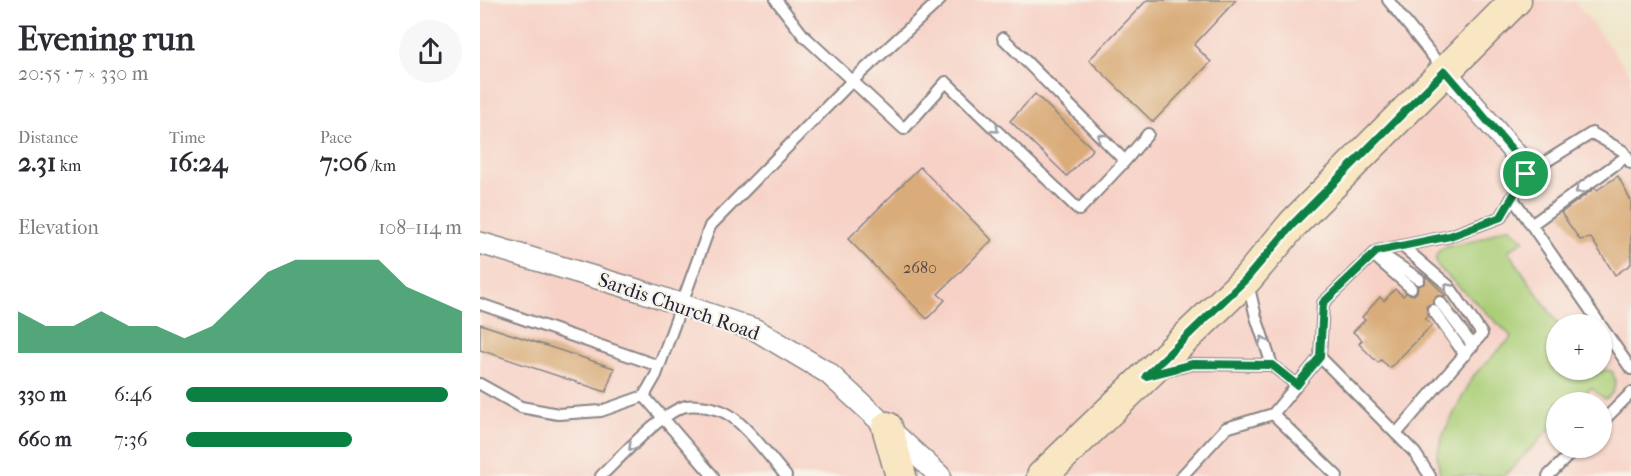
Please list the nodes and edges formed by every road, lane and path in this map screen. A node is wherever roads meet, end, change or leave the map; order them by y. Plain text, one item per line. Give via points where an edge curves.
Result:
1 (776, 0) edge
2 (940, 0) edge
3 (1388, 0) edge
4 (1516, 0) edge
5 (1002, 38) dead end
6 (1445, 71) junction
7 (852, 81) junction
8 (1148, 134) dead end
9 (1629, 159) edge
10 (1125, 161) junction
11 (1530, 171) junction
12 (1512, 196) junction
13 (1531, 225) junction
14 (480, 243) edge
15 (1402, 246) junction
16 (1375, 253) junction
17 (1246, 279) junction
18 (1419, 279) dead end
19 (1411, 288) dead end
20 (480, 304) edge
21 (681, 304) junction
22 (1593, 314) edge
23 (1612, 342) edge
24 (1473, 346) junction
25 (1465, 355) junction
26 (1320, 357) junction
27 (1272, 365) junction
28 (659, 366) junction
29 (1631, 369) edge
30 (1146, 376) junction
31 (480, 384) edge
32 (1297, 385) junction
33 (1631, 393) edge
34 (644, 396) junction
35 (1612, 412) edge
36 (1273, 414) junction
37 (663, 418) junction
38 (887, 427) junction
39 (1396, 434) junction
40 (1075, 444) junction
41 (1566, 458) edge
42 (601, 476) edge
43 (713, 476) edge
44 (786, 476) edge
45 (901, 476) edge
46 (940, 476) edge
47 (1042, 476) edge
48 (1070, 476) edge
49 (1182, 476) edge
50 (1337, 476) edge
51 (1430, 476) edge
52 (1548, 476) edge

1 - 7 lane via 803,35
2 - 7 lane
3 - 6 lane
4 - 6 main road
10 -> 5 lane
6 - 11 street
6 - 17 main road via 1293,224
7 -> 10 lane via 904,129 946,82 1079,210
7 - 21 lane via 710,226
8 - 10 lane
9 - 11 lane via 1592,133
9 -> 13 lane
11 - 12 lane
12 - 13 lane
12 - 15 lane via 1501,217 1450,236
13 - 22 lane
14 - 21 street, Sardis Church Road
15 - 16 lane
24 -> 15 lane via 1482,334 1449,286
16 - 18 lane
16 - 19 lane
16 - 26 lane via 1323,303
27 -> 17 lane
17 - 30 main road
20 - 28 lane
21 - 28 lane
21 - 38 street, Sardis Church Road via 756,330 828,373
23 - 29 lane
24 - 25 lane
24 - 25 lane via 1436,306
25 - 39 lane
26 - 32 lane
26 - 39 lane
27 - 30 lane via 1193,364
27 - 32 lane
28 - 34 lane
30 - 40 main road
31 - 34 lane via 521,407 558,414 601,411
32 - 36 lane
33 - 35 lane
34 - 37 lane
36 - 49 lane via 1226,428
36 - 50 lane
37 -> 42 lane
37 - 43 lane
37 - 44 lane via 686,406 704,406 727,414
38 - 45 main road
38 - 46 street, Sardis Church Road
39 - 51 lane
40 - 47 main road
40 - 48 main road
41 - 52 lane

